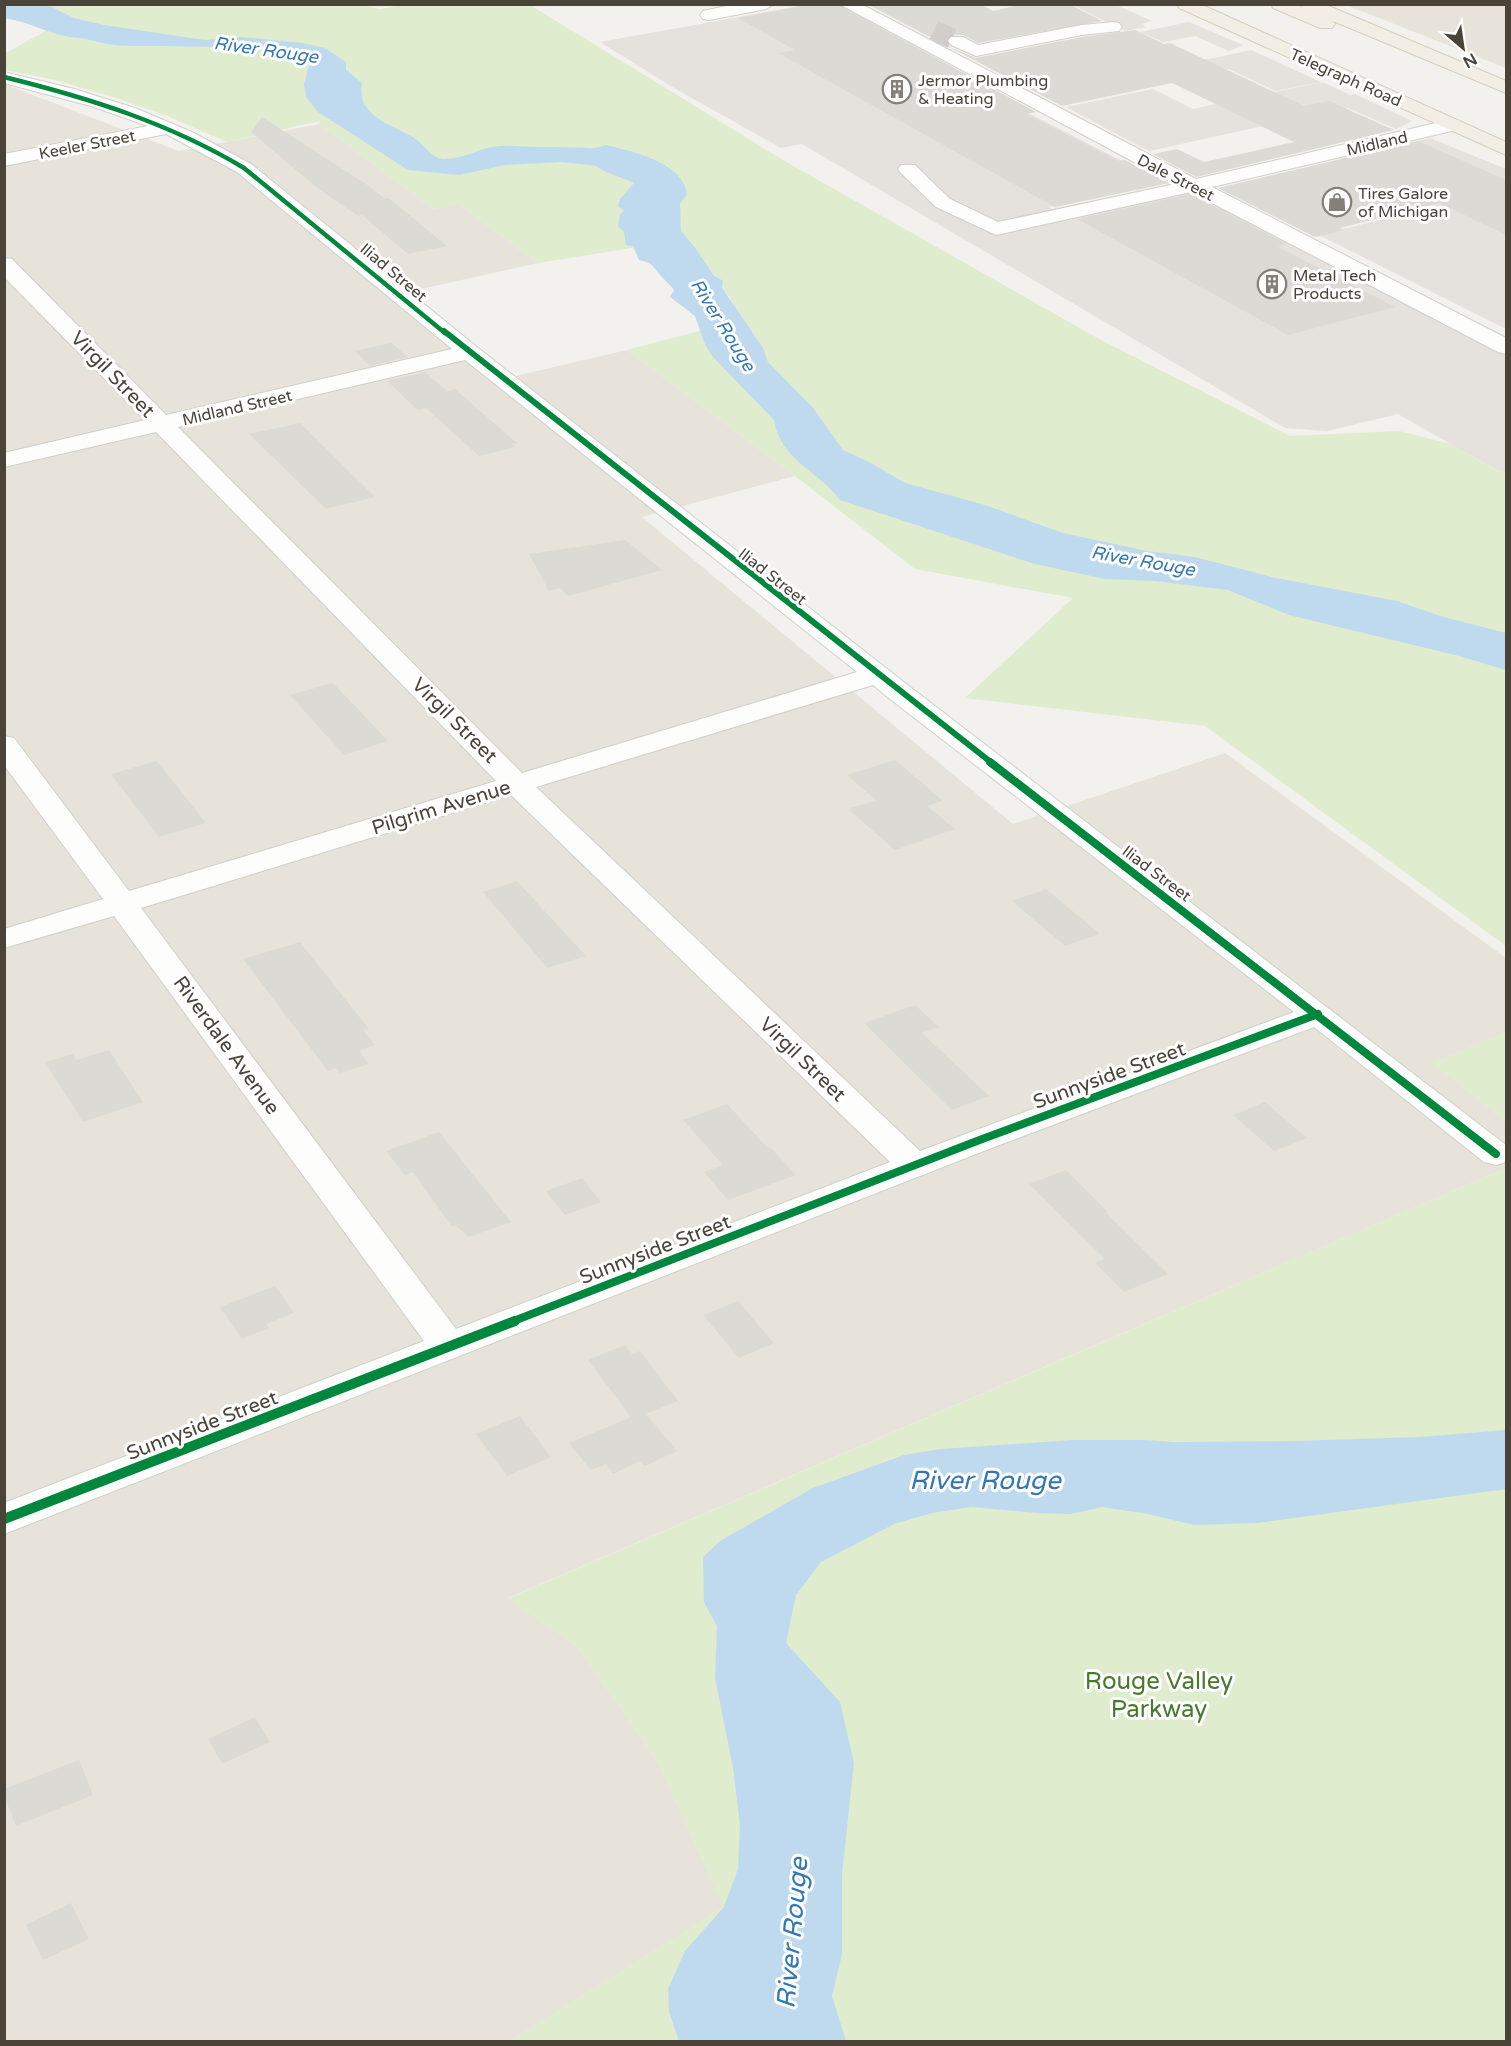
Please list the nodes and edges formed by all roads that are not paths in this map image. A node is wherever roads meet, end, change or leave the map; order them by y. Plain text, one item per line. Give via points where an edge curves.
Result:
1 (766, 4) edge
2 (847, 4) edge
3 (1185, 4) edge
4 (1279, 4) edge
5 (1308, 4) edge
6 (710, 15) dead end
7 (1113, 27) dead end
8 (957, 41) tunnel mouth
9 (1456, 67) junction
10 (4, 77) edge
11 (1506, 88) edge
12 (1453, 125) junction
13 (169, 128) junction
14 (1506, 134) edge
15 (1506, 149) edge
16 (4, 160) edge
17 (908, 169) dead end
18 (1193, 186) junction
19 (4, 264) edge
20 (1506, 346) edge
21 (469, 352) junction
22 (162, 424) junction
23 (4, 460) edge
24 (877, 675) junction
25 (4, 744) edge
26 (516, 784) junction
27 (122, 903) junction
28 (4, 939) edge
29 (1318, 1014) junction
30 (1496, 1154) dead end
31 (915, 1166) junction
32 (449, 1347) junction
33 (4, 1519) edge

1 - 6 street
2 - 18 street, Dale Street
3 - 12 main road, Telegraph Road
4 - 9 main road via 1354,37
5 - 9 main road
7 - 8 street via 976,51
9 - 11 main road
10 - 13 street, Iliad Street via 108,104
12 - 14 main road
12 - 15 main road, Telegraph Road
12 - 18 street, Midland
13 - 16 street, Keeler Street
13 - 21 street, Iliad Street via 244,168
17 - 18 street via 943,203 996,228
18 - 20 street, Dale Street
19 - 22 street, Virgil Street
21 - 22 street, Midland Street
21 - 24 street, Iliad Street
22 - 23 street, Midland Street
22 - 26 street, Virgil Street
24 - 26 street, Pilgrim Avenue
24 - 29 street, Iliad Street
25 - 27 street, Riverdale Avenue
26 - 27 street, Pilgrim Avenue
26 - 31 street, Virgil Street
27 - 28 street, Pilgrim Avenue
27 - 32 street, Riverdale Avenue
29 - 30 street, Iliad Street
29 - 31 street, Sunnyside Street
31 - 32 street, Sunnyside Street
32 - 33 street, Sunnyside Street

